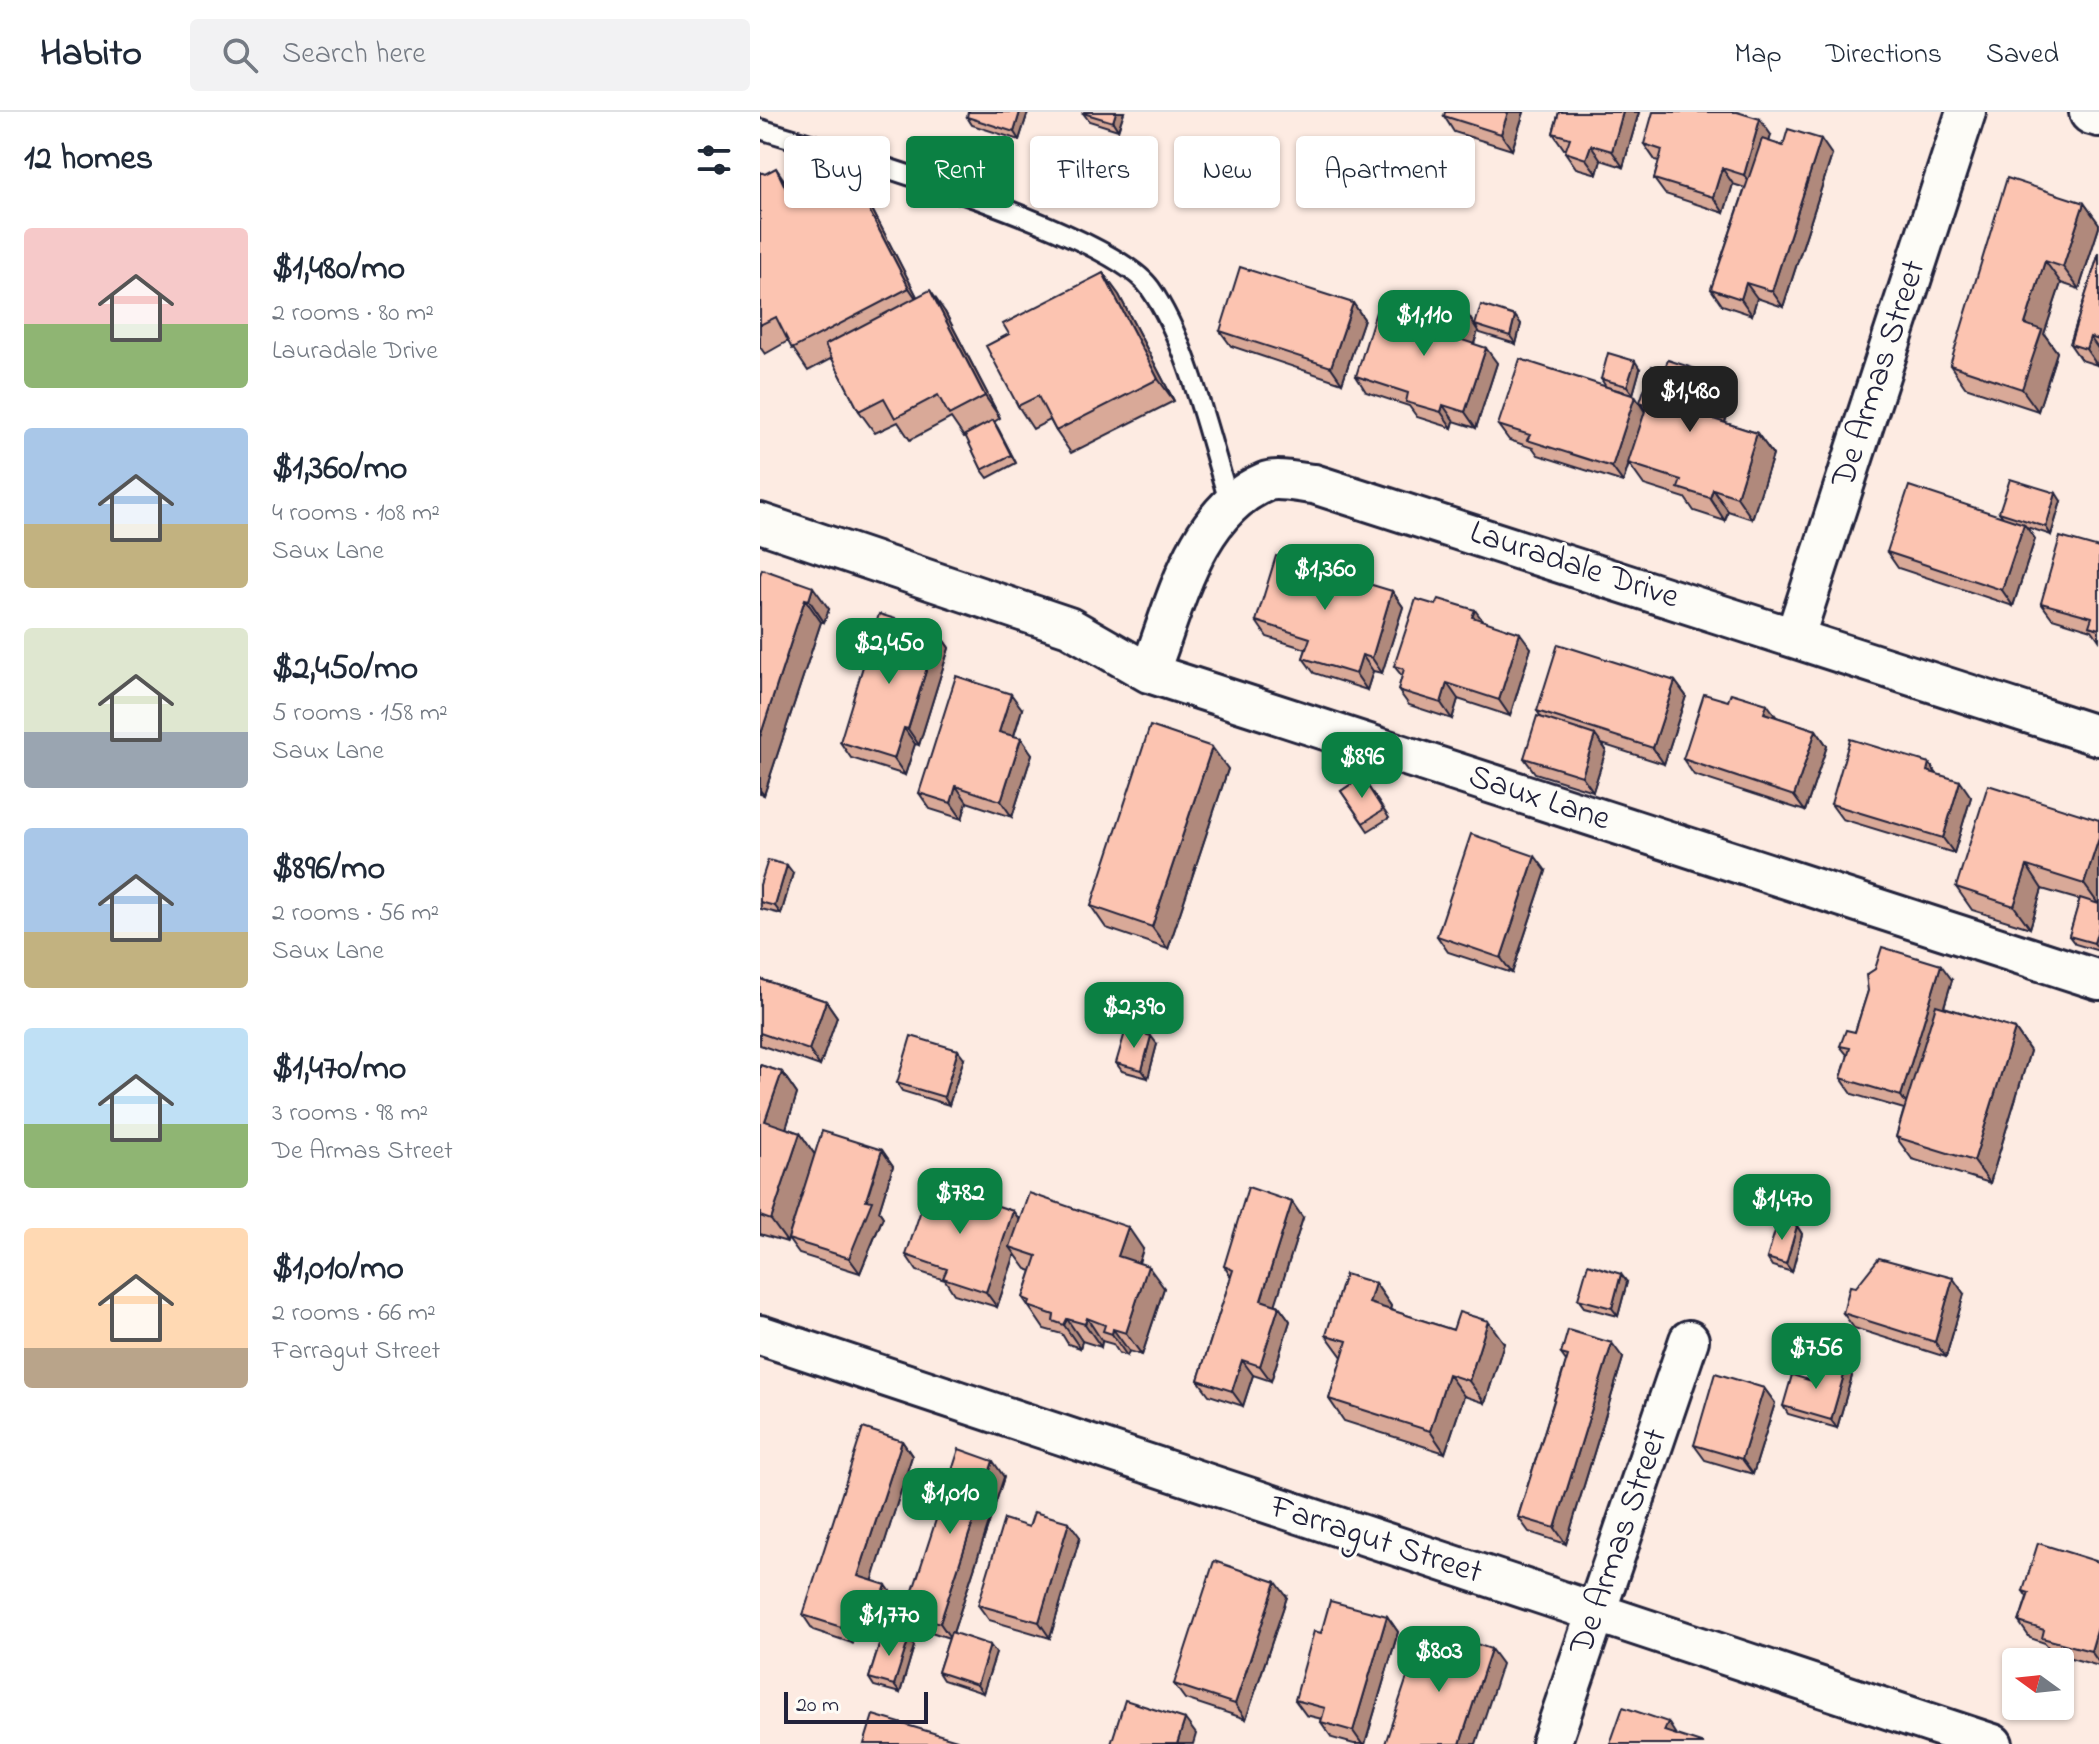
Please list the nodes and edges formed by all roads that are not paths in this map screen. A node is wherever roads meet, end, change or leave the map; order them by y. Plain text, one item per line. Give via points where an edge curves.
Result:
1 (1966, 112) edge
2 (2092, 112) edge
3 (2099, 114) edge
4 (760, 129) edge
5 (1230, 504) junction
6 (760, 523) edge
7 (1795, 636) junction
8 (1149, 673) junction
9 (2099, 736) edge
10 (2099, 980) edge
11 (760, 1335) edge
12 (1689, 1340) dead end
13 (1595, 1614) junction
14 (1551, 1744) edge
15 (1993, 1744) edge

1 - 7 street, De Armas Street
2 - 3 street
4 - 5 lane via 1002,210 1121,262 1149,287 1177,341
5 - 7 street, Lauradale Drive via 1268,481 1314,484
5 - 8 street, Lauradale Drive via 1200,543
6 - 8 street, Saux Lane via 1069,627
7 - 9 street, Lauradale Drive
8 - 10 street, Saux Lane
11 - 13 street, Farragut Street
12 - 13 street, De Armas Street
13 - 14 street, De Armas Street
13 - 15 street, Farragut Street

